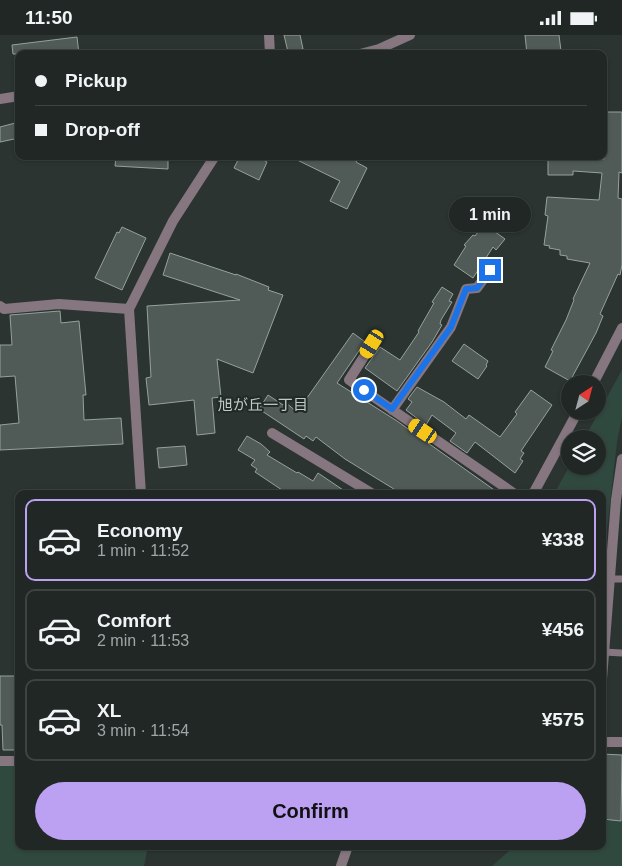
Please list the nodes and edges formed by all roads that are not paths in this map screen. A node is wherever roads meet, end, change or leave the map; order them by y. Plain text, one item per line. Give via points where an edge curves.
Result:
1 (269, 35) edge
2 (410, 35) edge
3 (270, 50) edge
4 (375, 50) edge
5 (15, 97) edge
6 (0, 99) edge
7 (212, 160) edge
8 (490, 270) dead end
9 (0, 306) edge
10 (129, 309) junction
11 (622, 330) edge
12 (372, 344) dead end
13 (598, 375) edge
14 (392, 409) junction
15 (573, 420) edge
16 (272, 433) dead end
17 (622, 459) edge
18 (141, 490) edge
19 (367, 490) edge
20 (509, 490) edge
21 (535, 490) edge
22 (619, 500) edge
23 (610, 579) junction
24 (622, 579) edge
25 (606, 628) edge
26 (606, 652) edge
27 (622, 653) edge
28 (606, 741) edge
29 (622, 742) edge
30 (0, 761) edge
31 (15, 761) edge
32 (347, 850) edge
33 (341, 866) edge

1 - 3 street
2 - 4 street
5 - 6 street
7 - 10 street via 173,221
8 - 14 street via 477,288 466,289 451,327
9 - 10 street via 4,309 59,304
10 - 18 street
11 - 13 street
12 - 14 street via 349,380
14 - 20 street
15 - 21 street
16 - 19 street
17 - 22 street
22 - 23 street
23 - 24 lane
23 - 25 street
26 - 27 lane
28 - 29 street
30 - 31 street
32 - 33 street

